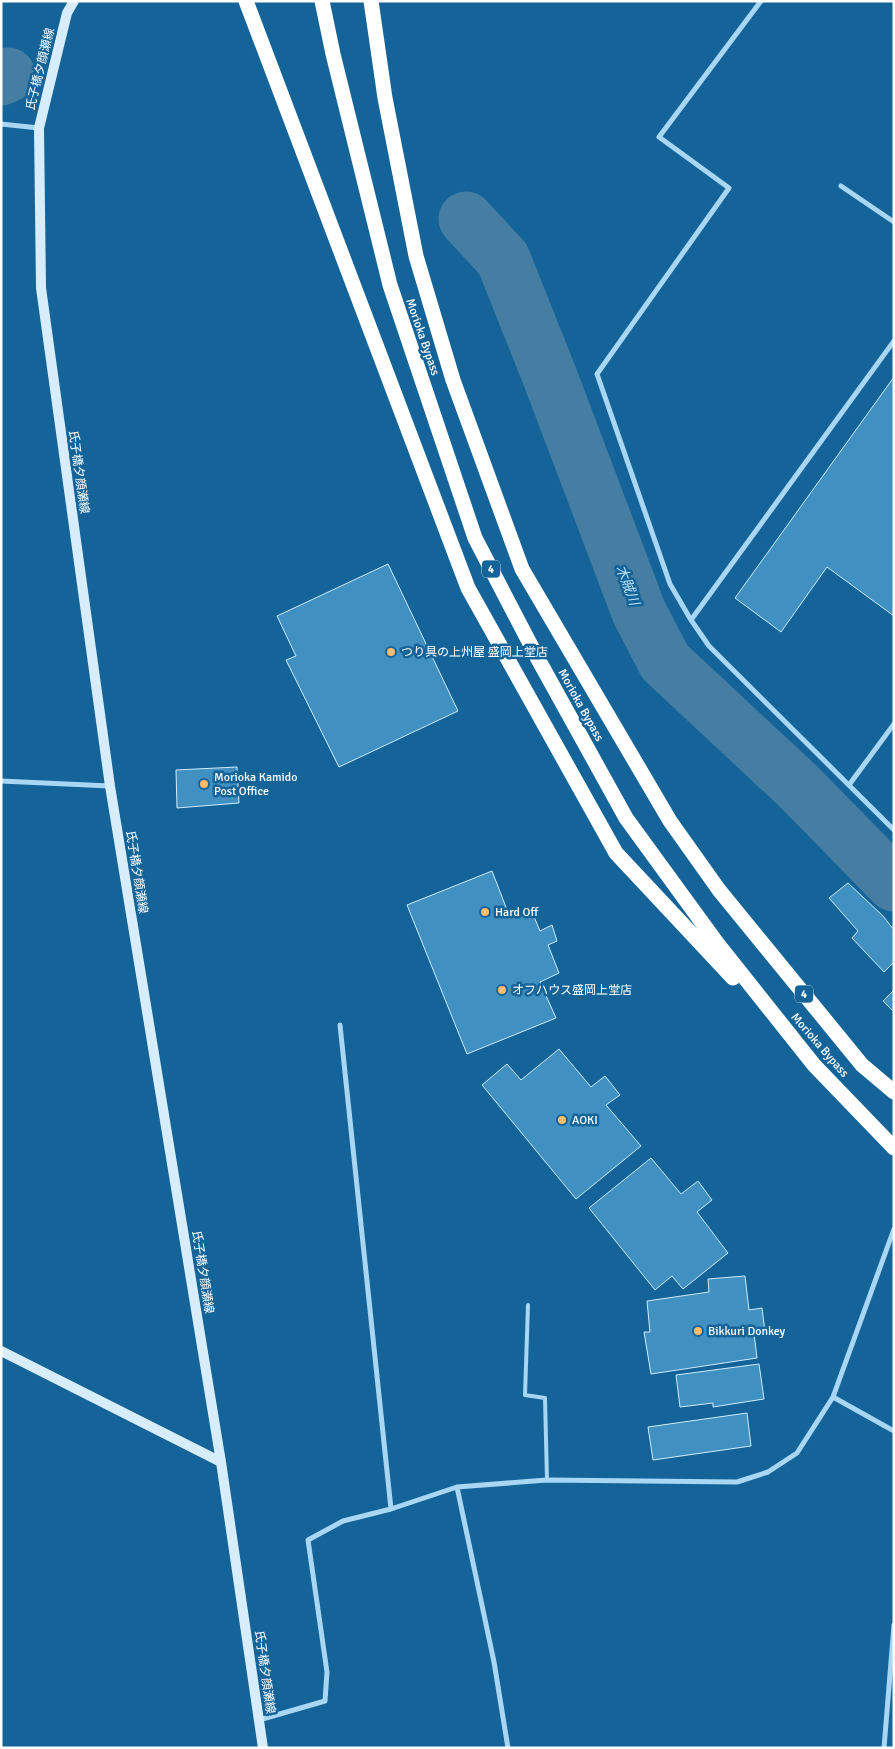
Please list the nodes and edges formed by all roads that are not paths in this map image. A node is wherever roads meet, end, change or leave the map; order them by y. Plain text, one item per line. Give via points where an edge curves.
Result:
1 (74, 1) edge
2 (236, 1) edge
3 (246, 1) edge
4 (322, 1) edge
5 (370, 1) edge
6 (760, 1) edge
7 (266, 52) junction
8 (1, 124) edge
9 (39, 128) junction
10 (842, 186) dead end
11 (894, 222) edge
12 (894, 341) edge
13 (691, 620) junction
14 (894, 724) edge
15 (1, 781) edge
16 (849, 785) junction
17 (110, 786) junction
18 (894, 830) edge
19 (340, 1025) dead end
20 (814, 1065) junction
21 (894, 1092) edge
22 (894, 1148) edge
23 (894, 1229) edge
24 (528, 1305) dead end
25 (1, 1351) edge
26 (833, 1397) junction
27 (894, 1432) edge
28 (221, 1462) junction
29 (547, 1480) junction
30 (457, 1486) junction
31 (391, 1509) junction
32 (894, 1625) edge
33 (259, 1720) junction
34 (263, 1748) edge
35 (508, 1748) edge
36 (884, 1748) edge

1 - 9 main road, 氏子橋夕顔瀬線 via 67,13
2 - 7 highway
3 - 7 highway
4 - 20 highway, Morioka Bypass / 4 via 332,54 390,285 475,538 626,818 717,943
5 - 21 highway, Morioka Bypass / 4 via 416,256 452,380 522,569 670,821 720,890 862,1065
6 - 13 street via 660,137 729,188 597,374 670,584
7 - 20 highway via 468,588 616,853
8 - 9 street
9 - 17 main road, 氏子橋夕顔瀬線 via 41,288
10 - 11 street
12 - 13 street
13 - 16 street via 709,646
14 - 16 street
15 - 17 street
16 - 18 street
17 - 28 main road, 氏子橋夕顔瀬線
19 - 31 street
20 - 22 highway, Morioka Bypass / 4
23 - 26 street
24 - 29 lane via 524,1395 545,1398
25 - 28 main road
26 - 27 street
26 - 29 street via 797,1452 768,1472 736,1482
28 - 33 main road, 氏子橋夕顔瀬線
29 - 30 street
30 - 31 street
30 - 35 street via 494,1662
31 - 33 street via 342,1521 308,1540 327,1672 325,1701
32 - 36 street
33 - 34 main road, 氏子橋夕顔瀬線

